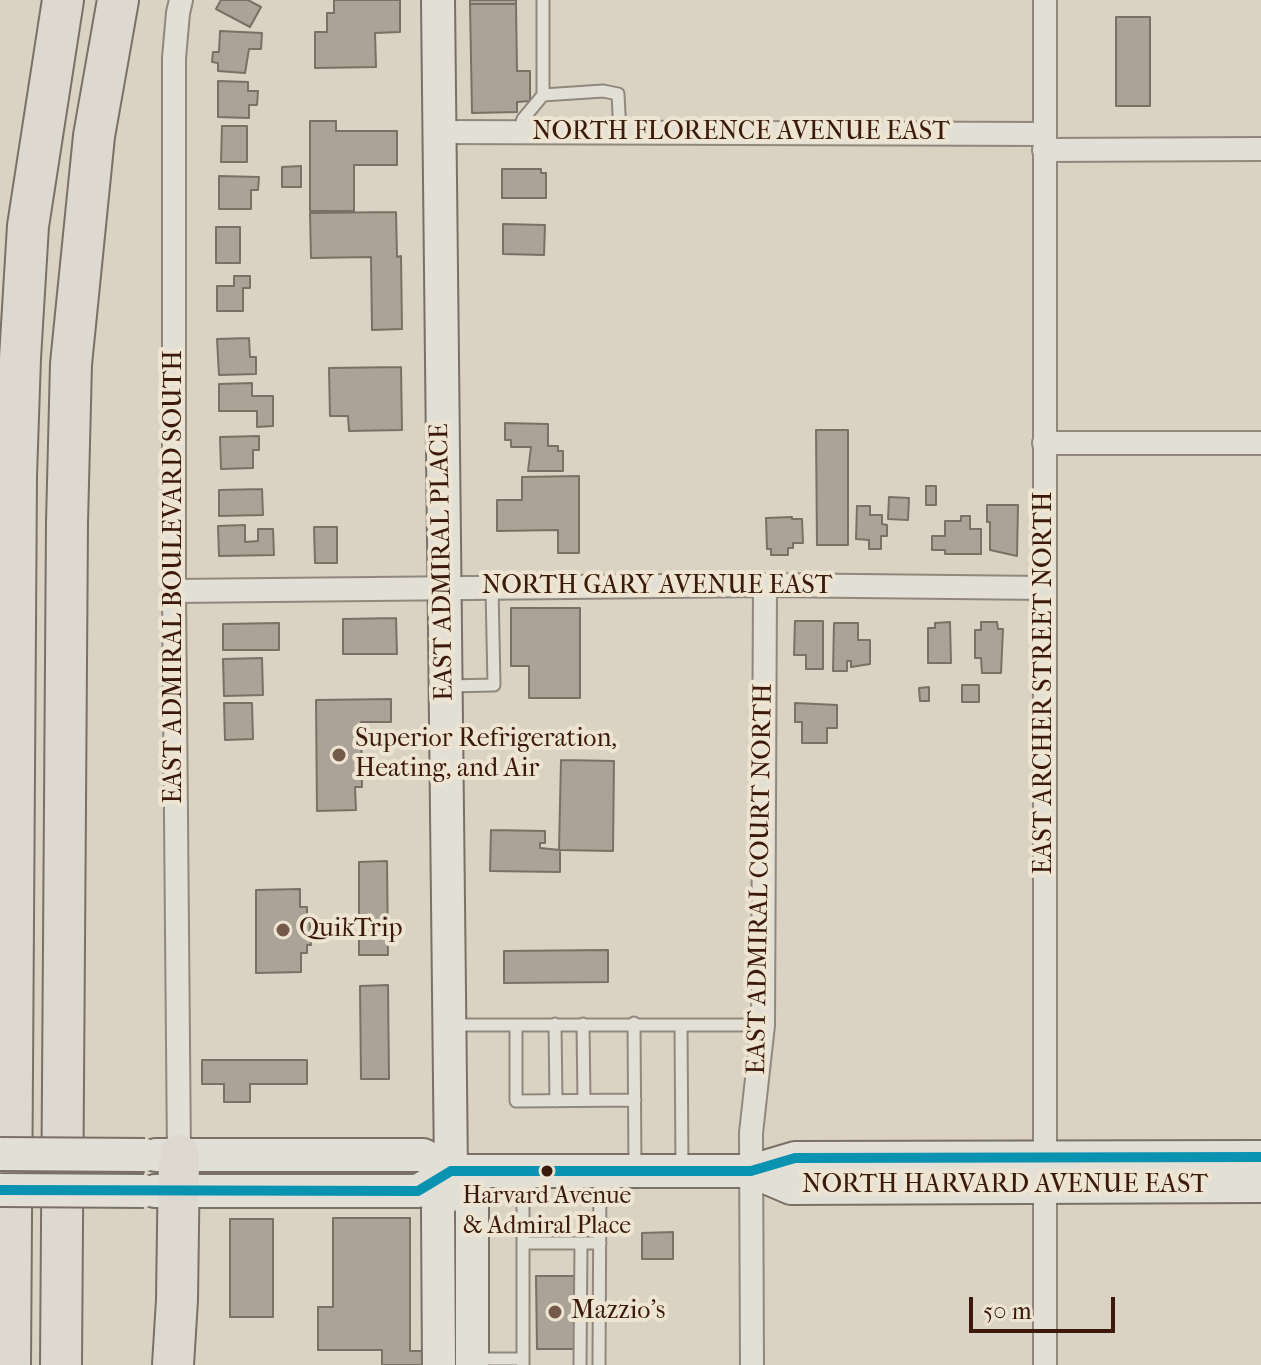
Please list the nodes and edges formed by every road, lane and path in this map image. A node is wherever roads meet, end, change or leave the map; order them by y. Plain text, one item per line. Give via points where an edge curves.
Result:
1 (63, 0) edge
2 (118, 0) edge
3 (181, 0) edge
4 (438, 0) edge
5 (543, 0) edge
6 (1045, 0) edge
7 (543, 95) junction
8 (439, 132) junction
9 (519, 132) junction
10 (620, 133) junction
11 (1044, 142) junction
12 (1261, 149) edge
13 (1044, 443) junction
14 (1261, 443) edge
15 (0, 472) edge
16 (765, 585) junction
17 (443, 588) junction
18 (492, 588) junction
19 (1045, 588) junction
20 (174, 591) junction
21 (15, 594) junction
22 (444, 687) junction
23 (634, 1023) junction
24 (555, 1024) junction
25 (583, 1024) junction
26 (448, 1025) junction
27 (516, 1025) junction
28 (681, 1025) junction
29 (763, 1025) junction
30 (584, 1100) junction
31 (635, 1100) junction
32 (556, 1101) junction
33 (0, 1154) edge
34 (1261, 1157) edge
35 (451, 1171) junction
36 (523, 1171) junction
37 (600, 1171) junction
38 (635, 1171) junction
39 (682, 1171) junction
40 (751, 1171) junction
41 (1047, 1172) junction
42 (162, 1173) junction
43 (1261, 1186) edge
44 (0, 1190) edge
45 (523, 1243) junction
46 (581, 1243) junction
47 (600, 1243) junction
48 (472, 1362) edge
49 (523, 1362) edge
50 (10, 1365) edge
51 (61, 1365) edge
52 (173, 1365) edge
53 (439, 1365) edge
54 (580, 1365) edge
55 (599, 1365) edge
56 (752, 1365) edge
57 (1045, 1365) edge

1 - 21 highway via 28,226
2 - 51 highway via 94,136 71,364
3 - 20 street, EAST ADMIRAL BOULEVARD SOUTH via 174,58
4 - 8 main road, EAST ADMIRAL PLACE
5 - 7 lane
6 - 11 street, EAST ARCHER STREET NORTH
7 - 9 lane
7 - 10 lane via 618,94
8 - 9 street, NORTH FLORENCE AVENUE EAST
8 - 17 main road, EAST ADMIRAL PLACE
9 - 10 street, NORTH FLORENCE AVENUE EAST
10 - 11 street, NORTH FLORENCE AVENUE EAST
11 - 12 street, NORTH FLORENCE AVENUE EAST
11 - 13 street, EAST ARCHER STREET NORTH
13 - 14 street
13 - 19 street, EAST ARCHER STREET NORTH
15 - 21 highway
16 - 18 street, NORTH GARY AVENUE EAST
16 - 19 street, NORTH GARY AVENUE EAST
16 - 29 street, EAST ADMIRAL COURT NORTH
17 - 18 street, NORTH GARY AVENUE EAST
17 - 20 street, NORTH GARY AVENUE EAST
17 - 22 main road, EAST ADMIRAL PLACE
18 - 22 lane via 494,685
19 - 41 street, EAST ARCHER STREET NORTH
20 - 42 street, EAST ADMIRAL BOULEVARD SOUTH
21 - 50 highway
22 - 26 main road, EAST ADMIRAL PLACE
23 - 25 lane
23 - 28 lane
23 - 31 lane
24 - 25 lane
24 - 27 lane
24 - 32 lane
25 - 30 lane
26 - 27 lane
26 - 35 main road, EAST ADMIRAL PLACE
27 - 32 lane via 516,1101
28 - 29 lane
28 - 39 lane
29 - 40 street, EAST ADMIRAL COURT NORTH
30 - 31 lane
30 - 32 lane
31 - 38 lane
33 - 42 main road, bridge
34 - 41 main road, NORTH HARVARD AVENUE EAST
35 - 36 main road, NORTH HARVARD AVENUE EAST
35 - 42 main road via 418,1191
35 - 48 main road via 472,1207
35 - 53 main road via 438,1210
36 - 37 main road, NORTH HARVARD AVENUE EAST
36 - 45 lane
37 - 38 main road, NORTH HARVARD AVENUE EAST
37 - 47 lane
38 - 39 main road, NORTH HARVARD AVENUE EAST
39 - 40 main road, NORTH HARVARD AVENUE EAST
40 - 41 main road, NORTH HARVARD AVENUE EAST via 795,1158
40 - 56 street, EAST ADMIRAL COURT NORTH
41 - 43 main road, NORTH HARVARD AVENUE EAST
41 - 57 street, EAST ARCHER STREET NORTH
42 - 44 main road, bridge
42 - 52 highway
45 - 46 lane
45 - 49 lane
46 - 47 lane
46 - 54 lane
47 - 55 lane
48 - 49 lane

